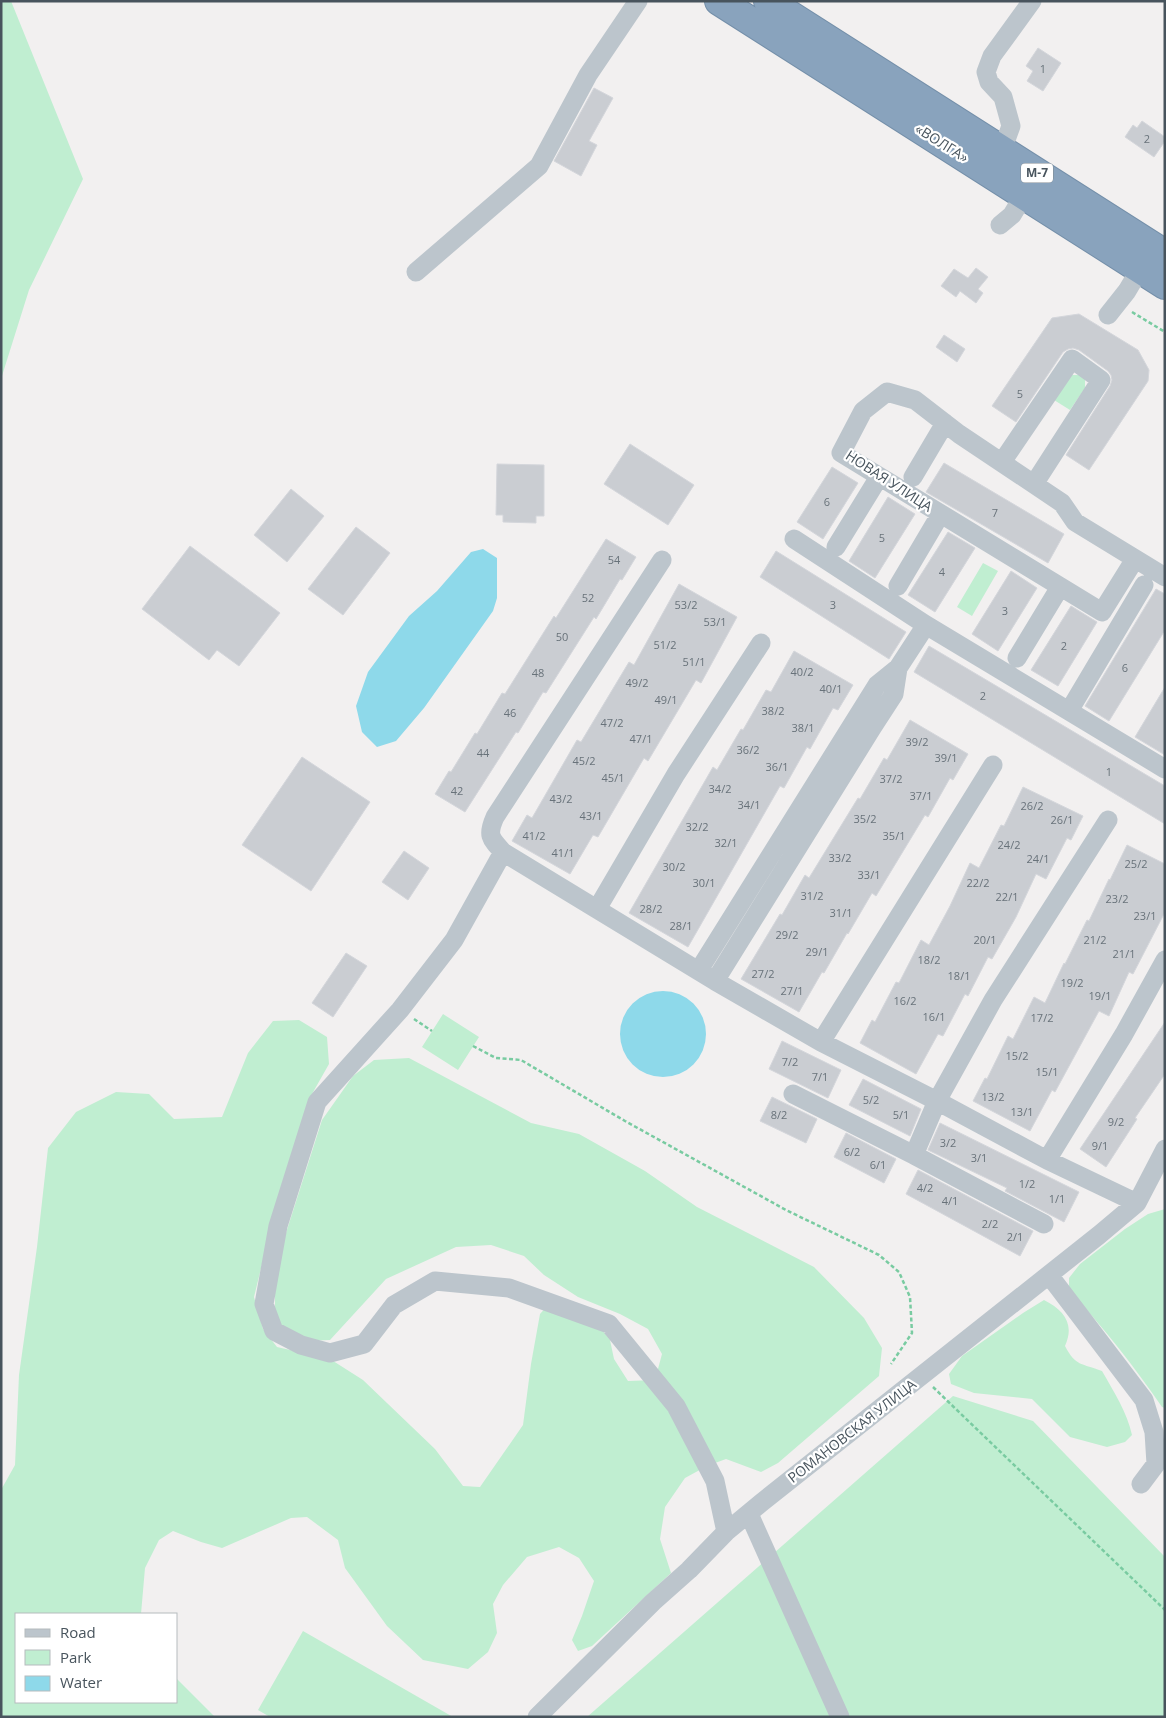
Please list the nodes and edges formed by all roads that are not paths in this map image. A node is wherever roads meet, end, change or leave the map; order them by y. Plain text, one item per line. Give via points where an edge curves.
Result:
1 (638, 1) edge
2 (719, 1) edge
3 (768, 1) edge
4 (1032, 1) edge
5 (1000, 149) junction
6 (1024, 195) junction
7 (1000, 225) dead end
8 (1165, 254) edge
9 (1140, 270) junction
10 (416, 272) dead end
11 (1165, 285) edge
12 (1113, 309) road end
13 (945, 423) junction
14 (1002, 462) junction
15 (879, 477) junction
16 (913, 477) dead end
17 (1034, 484) junction
18 (940, 515) junction
19 (794, 540) dead end
20 (836, 547) dead end
21 (1135, 559) junction
22 (662, 560) dead end
23 (1165, 578) edge
24 (1144, 585) dead end
25 (898, 586) dead end
26 (1060, 587) junction
27 (926, 625) junction
28 (761, 643) dead end
29 (1017, 658) dead end
30 (898, 668) junction
31 (1069, 711) junction
32 (830, 759) junction
33 (992, 764) dead end
34 (847, 768) junction
35 (1165, 769) edge
36 (1108, 820) dead end
37 (503, 852) junction
38 (760, 872) junction
39 (777, 881) junction
40 (597, 908) junction
41 (1165, 960) edge
42 (699, 970) junction
43 (715, 981) junction
44 (821, 1042) junction
45 (793, 1094) dead end
46 (937, 1101) junction
47 (1165, 1149) edge
48 (914, 1155) junction
49 (1047, 1160) junction
50 (1137, 1203) junction
51 (1044, 1224) dead end
52 (1049, 1275) junction
53 (1141, 1484) dead end
54 (748, 1514) junction
55 (726, 1532) junction
56 (538, 1717) edge
57 (840, 1717) edge

1 - 10 street via 588,76 539,166
2 - 6 highway, «ВОЛГА» / М-7
3 - 5 highway, «ВОЛГА» / М-7
4 - 5 street via 992,56 986,72 1003,97 1011,126
5 - 8 highway, «ВОЛГА» / М-7
6 - 7 street via 1012,215
6 - 9 highway, «ВОЛГА» / М-7
9 - 11 highway, «ВОЛГА» / М-7
9 - 12 street
13 - 14 street, НОВАЯ УЛИЦА
13 - 15 street, НОВАЯ УЛИЦА via 915,400 886,392 863,411 841,453
13 - 16 street
14 - 17 street, НОВАЯ УЛИЦА
14 - 17 street via 1072,359 1101,380
15 - 18 street, НОВАЯ УЛИЦА
15 - 20 street
17 - 21 street, НОВАЯ УЛИЦА via 1062,504 1075,522
18 - 25 street
18 - 26 street, НОВАЯ УЛИЦА
19 - 27 street
21 - 23 street, НОВАЯ УЛИЦА
21 - 26 street, НОВАЯ УЛИЦА via 1102,612
22 - 37 street via 495,817 490,829 493,841
24 - 31 street
26 - 29 street
27 - 30 street
27 - 31 street
28 - 40 street via 676,774
30 - 32 street via 877,685
30 - 34 street via 894,694
31 - 35 street
32 - 34 street
32 - 38 street
33 - 44 street
34 - 39 street
36 - 46 street via 993,1000
37 - 40 street
37 - 55 street via 454,940 400,1010 317,1102 278,1226 264,1304 274,1331 300,1345 330,1352 364,1344 394,1306 435,1282 509,1288 609,1324 676,1406 715,1482
38 - 39 street
38 - 42 street
39 - 43 street
40 - 42 street
41 - 49 street
42 - 43 street
43 - 44 street
44 - 46 street
45 - 48 street
46 - 48 street
46 - 49 street
47 - 50 street, РОМАНОВСКАЯ УЛИЦА
48 - 51 street
49 - 50 street
50 - 52 street, РОМАНОВСКАЯ УЛИЦА
52 - 53 street via 1144,1400 1154,1432 1156,1464
52 - 54 street, РОМАНОВСКАЯ УЛИЦА
54 - 55 street, РОМАНОВСКАЯ УЛИЦА
54 - 57 street
55 - 56 street, РОМАНОВСКАЯ УЛИЦА

